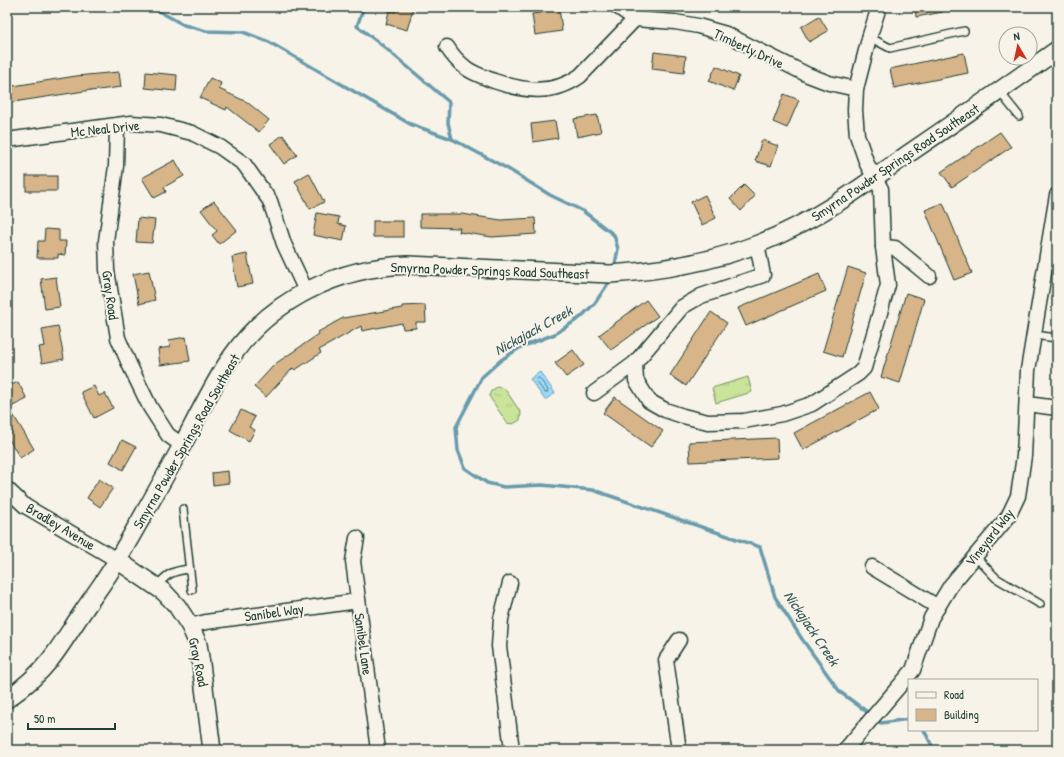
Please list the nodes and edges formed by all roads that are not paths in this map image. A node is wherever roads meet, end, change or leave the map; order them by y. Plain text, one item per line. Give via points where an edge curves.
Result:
1 (618, 7) edge
2 (879, 7) edge
3 (635, 18) junction
4 (964, 31) dead end
5 (869, 37) junction
6 (447, 47) dead end
7 (1056, 52) edge
8 (856, 88) junction
9 (999, 91) junction
10 (1019, 116) dead end
11 (118, 125) junction
12 (7, 140) edge
13 (875, 178) junction
14 (1057, 195) edge
15 (757, 244) junction
16 (882, 247) junction
17 (1052, 251) edge
18 (929, 276) dead end
19 (306, 291) junction
20 (1034, 335) junction
21 (1057, 338) edge
22 (635, 363) junction
23 (594, 394) dead end
24 (1026, 404) junction
25 (1057, 408) edge
26 (182, 445) junction
27 (7, 489) edge
28 (183, 509) dead end
29 (357, 538) dead end
30 (975, 556) junction
31 (118, 560) junction
32 (872, 567) dead end
33 (188, 569) junction
34 (510, 583) dead end
35 (156, 587) junction
36 (192, 590) dead end
37 (358, 601) junction
38 (1040, 604) dead end
39 (938, 607) junction
40 (190, 626) junction
41 (679, 640) dead end
42 (7, 699) edge
43 (212, 750) edge
44 (378, 750) edge
45 (512, 750) edge
46 (680, 750) edge
47 (845, 750) edge

1 - 3 street, Timberly Drive
2 - 5 street
3 - 6 street via 580,76 572,82 554,88 527,90 480,76 455,59
3 - 8 street, Timberly Drive via 698,26 726,34 808,76
4 - 5 lane via 890,48
5 - 8 street
7 - 9 street, Smyrna Powder Springs Road Southeast
8 - 13 street via 857,135
9 - 10 lane
9 - 13 street, Smyrna Powder Springs Road Southeast
11 - 12 street, Mc Neal Drive
11 - 19 street, Mc Neal Drive via 161,125 192,133 220,147 244,164 270,201 284,244
11 - 26 street, Gray Road via 116,166 106,240 107,270 118,338 150,407 168,435
13 - 15 street, Smyrna Powder Springs Road Southeast via 819,215
13 - 16 street via 881,189
14 - 17 street, Vineyard Way
15 - 19 street, Smyrna Powder Springs Road Southeast via 686,264 610,274 388,266 351,273
15 - 22 street via 763,275 701,296 682,307
16 - 18 street via 895,248
16 - 22 street via 888,285 864,368 812,404 782,414 744,421 708,422 665,410 649,401 636,380
17 - 20 street, Vineyard Way
19 - 26 street, Smyrna Powder Springs Road Southeast via 260,324 245,339 219,376
20 - 21 lane
20 - 24 street, Vineyard Way
22 - 23 street
24 - 25 street
24 - 30 street, Vineyard Way via 1024,456 1018,496 1008,517
26 - 31 street, Smyrna Powder Springs Road Southeast
27 - 31 street, Bradley Avenue via 25,506
28 - 33 lane
29 - 37 street, Sanibel Lane via 353,561
30 - 38 lane via 996,578
30 - 39 street, Vineyard Way via 951,585
31 - 35 street, Gray Road
31 - 42 street, Smyrna Powder Springs Road Southeast via 50,660 30,682
32 - 39 street
33 - 35 lane via 169,573
33 - 36 lane
34 - 45 street via 501,619 499,646
35 - 40 street, Gray Road via 177,606
37 - 40 street, Sanibel Way
37 - 44 street, Sanibel Lane
39 - 47 street, Vineyard Way via 931,618 913,670
40 - 43 street, Gray Road via 198,644
41 - 46 street via 666,660

